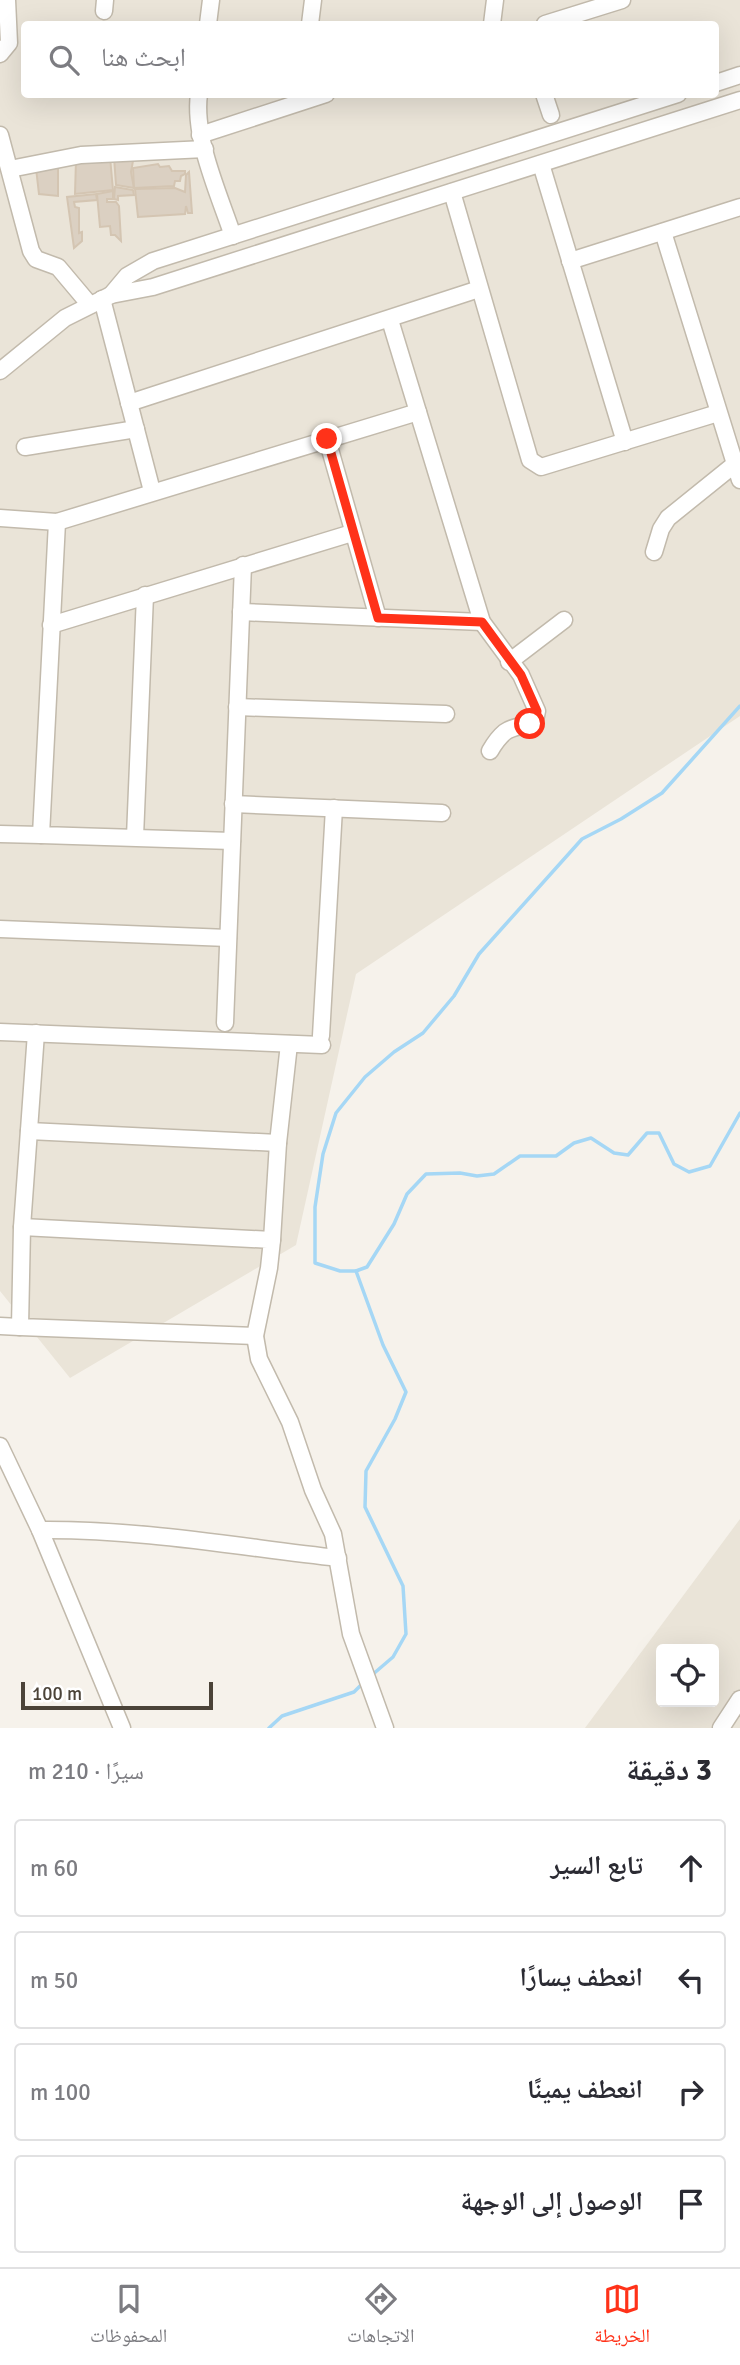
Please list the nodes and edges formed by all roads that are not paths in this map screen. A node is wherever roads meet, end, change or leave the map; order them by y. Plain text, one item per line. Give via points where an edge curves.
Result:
1 (7, 0) edge
2 (211, 0) edge
3 (313, 0) edge
4 (495, 0) edge
5 (622, 0) edge
6 (592, 5) edge
7 (208, 21) edge
8 (310, 21) edge
9 (492, 21) edge
10 (552, 21) edge
11 (0, 54) edge
12 (740, 75) edge
13 (719, 82) edge
14 (199, 98) edge
15 (545, 98) edge
16 (665, 98) edge
17 (301, 99) edge
18 (740, 100) edge
19 (551, 115) dead end
20 (0, 138) edge
21 (202, 142) junction
22 (541, 163) junction
23 (10, 169) junction
24 (452, 192) junction
25 (740, 207) edge
26 (663, 232) junction
27 (233, 236) junction
28 (570, 261) junction
29 (480, 289) junction
30 (101, 300) junction
31 (390, 320) junction
32 (0, 371) edge
33 (129, 403) junction
34 (418, 412) junction
35 (718, 413) junction
36 (136, 429) junction
37 (327, 439) junction
38 (625, 442) junction
39 (25, 447) dead end
40 (737, 472) edge
41 (152, 491) junction
42 (0, 518) edge
43 (57, 522) junction
44 (352, 533) junction
45 (654, 552) dead end
46 (243, 565) junction
47 (145, 595) junction
48 (241, 612) junction
49 (378, 618) junction
50 (564, 621) dead end
51 (482, 622) junction
52 (51, 625) junction
53 (509, 662) junction
54 (237, 707) junction
55 (446, 714) dead end
56 (490, 751) dead end
57 (233, 804) junction
58 (334, 808) junction
59 (442, 813) dead end
60 (0, 834) edge
61 (41, 835) junction
62 (135, 837) junction
63 (232, 841) junction
64 (0, 929) edge
65 (228, 938) junction
66 (225, 1023) dead end
67 (0, 1032) edge
68 (36, 1033) junction
69 (289, 1044) junction
70 (29, 1131) junction
71 (278, 1143) junction
72 (22, 1227) junction
73 (272, 1240) junction
74 (0, 1326) edge
75 (20, 1327) junction
76 (255, 1336) junction
77 (0, 1446) edge
78 (40, 1530) junction
79 (338, 1558) junction
80 (740, 1699) edge
81 (387, 1726) edge
82 (122, 1728) edge
83 (722, 1728) edge

1 - 11 street via 9,43
2 - 7 street
3 - 8 street
4 - 9 street
5 - 6 street
6 - 10 street
12 - 13 street
14 - 21 street
15 - 19 street
16 - 27 street
17 - 21 street
18 - 22 street
20 - 23 street
21 - 23 street via 81,155
21 - 27 street
22 - 24 street
22 - 28 street
23 - 30 street via 36,259 58,267
24 - 29 street
24 - 30 street
25 - 26 street
26 - 28 street
26 - 35 street
27 - 30 street via 138,268
28 - 38 street
29 - 31 street
29 - 38 street via 530,460 541,467
30 - 32 street via 65,318
30 - 33 street
31 - 33 street
31 - 34 street
33 - 36 street
34 - 37 street
34 - 51 street
35 - 38 street
35 - 40 street
36 - 39 street
36 - 41 street
37 - 41 street
37 - 44 street
40 - 45 street via 668,518
41 - 43 street
42 - 43 street
43 - 52 street
44 - 46 street
44 - 49 street
46 - 47 street
46 - 48 street
47 - 52 street
47 - 62 street
48 - 49 street
48 - 54 street
49 - 51 street
50 - 53 street
51 - 53 street
52 - 61 street
53 - 56 street via 521,675 536,718 507,730
54 - 55 street
54 - 57 street
57 - 58 street
57 - 63 street
58 - 59 street
58 - 69 street via 322,1040
60 - 61 street
61 - 62 street
62 - 63 street
63 - 65 street
64 - 65 street
65 - 66 street
67 - 68 street
68 - 69 street
68 - 70 street
69 - 71 street
70 - 71 street
70 - 72 street
71 - 73 street
72 - 73 street
72 - 75 street
73 - 76 street
74 - 75 street
75 - 76 street
76 - 79 street via 258,1359 290,1423
77 - 78 street
78 - 79 street via 181,1537
78 - 82 street
79 - 81 street via 351,1634
80 - 83 street

